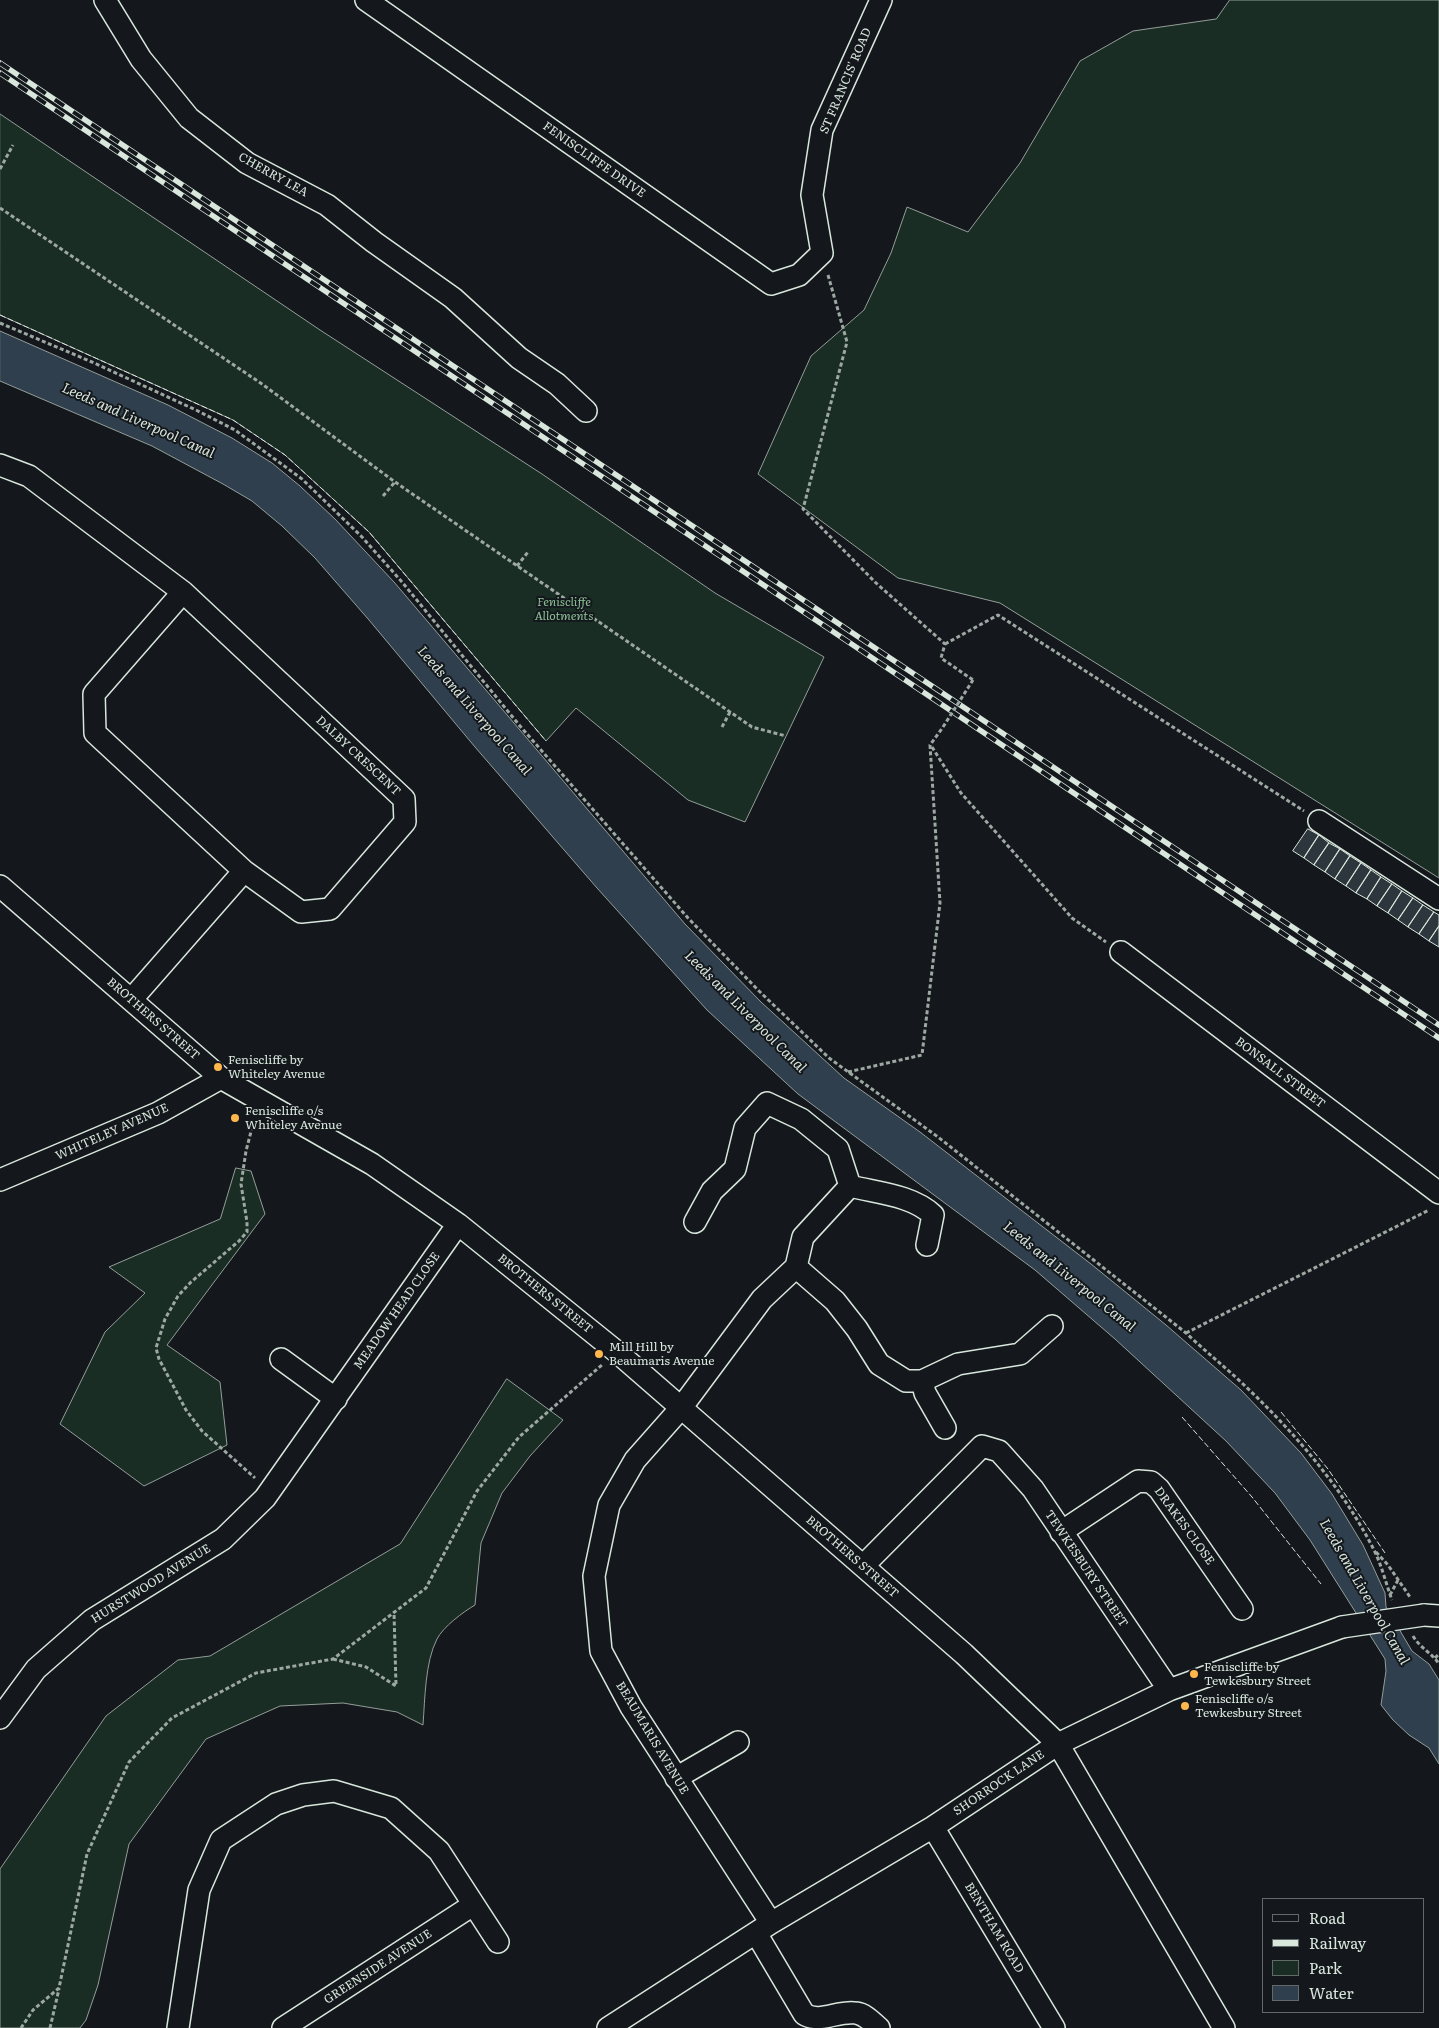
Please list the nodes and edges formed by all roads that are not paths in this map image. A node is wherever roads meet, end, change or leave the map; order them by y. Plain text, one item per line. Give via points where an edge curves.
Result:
1 (105, 0) edge
2 (366, 0) edge
3 (881, 0) edge
4 (822, 253) joint
5 (586, 411) dead end
6 (0, 466) edge
7 (183, 592) junction
8 (1319, 821) road end
9 (244, 871) junction
10 (0, 886) edge
11 (1439, 899) edge
12 (1121, 952) road end
13 (130, 1000) junction
14 (221, 1078) junction
15 (0, 1180) edge
16 (850, 1186) junction
17 (1435, 1201) edge
18 (695, 1222) dead end
19 (458, 1224) junction
20 (927, 1244) dead end
21 (796, 1267) junction
22 (1052, 1326) dead end
23 (281, 1359) dead end
24 (922, 1380) junction
25 (336, 1399) junction
26 (681, 1408) junction
27 (945, 1428) dead end
28 (1061, 1532) junction
29 (223, 1539) joint
30 (863, 1566) junction
31 (1242, 1609) dead end
32 (1431, 1616) edge
33 (1168, 1690) junction
34 (0, 1718) edge
35 (738, 1742) dead end
36 (1058, 1744) junction
37 (676, 1778) junction
38 (933, 1827) junction
39 (473, 1905) junction
40 (763, 1928) junction
41 (498, 1942) dead end
42 (178, 2028) edge
43 (283, 2028) edge
44 (608, 2028) edge
45 (879, 2028) edge
46 (1054, 2028) edge
47 (1224, 2028) edge

1 - 5 street, CHERRY LEA via 141,59 189,118 247,163 327,205 453,298 519,358 557,384
2 - 4 street, FENISCLIFFE DRIVE via 771,284 799,276
3 - 4 street, ST FRANCIS' ROAD via 822,130 812,196
6 - 7 street, DALBY CRESCENT via 29,476
7 - 9 street, DALBY CRESCENT via 94,694 94,733
7 - 9 street, DALBY CRESCENT via 404,799 405,822 330,909 301,912
8 - 11 street
9 - 13 street
10 - 13 street, BROTHERS STREET
12 - 17 street, BONSALL STREET
13 - 14 street, BROTHERS STREET
14 - 15 street, WHITELEY AVENUE via 158,1112
14 - 19 street, BROTHERS STREET via 372,1164
16 - 18 street via 838,1149 802,1119 767,1103 745,1128 736,1169 712,1192
16 - 20 street via 912,1201 926,1209 932,1215
16 - 21 street via 803,1237
19 - 25 street, MEADOW HEAD CLOSE
19 - 26 street, BROTHERS STREET
21 - 24 street via 835,1300 879,1364 906,1381
21 - 26 street, BEAUMARIS AVENUE via 762,1299
22 - 24 street via 1020,1354 958,1364
23 - 25 street
24 - 27 street via 925,1393
25 - 29 street, MEADOW HEAD CLOSE via 265,1498
26 - 30 street, BROTHERS STREET
26 - 37 street, BEAUMARIS AVENUE via 635,1460 609,1504 594,1576 601,1651 631,1707
28 - 30 street, TEWKESBURY STREET via 1033,1489 999,1451 982,1446
28 - 31 street, DRAKES CLOSE via 1138,1481 1151,1482
28 - 33 street, TEWKESBURY STREET
29 - 34 street, HURSTWOOD AVENUE via 92,1620 36,1669
30 - 36 street, BROTHERS STREET via 964,1654
32 - 33 street, SHORROCK LANE, bridge via 1342,1626
33 - 36 street, SHORROCK LANE
35 - 37 street
36 - 38 street, SHORROCK LANE
36 - 47 street, BROTHERS STREET
37 - 40 street, BEAUMARIS AVENUE
38 - 40 street, SHORROCK LANE
38 - 46 street, BENTHAM ROAD
39 - 41 street
39 - 42 street via 440,1851 390,1808 334,1791 303,1795 276,1804 221,1840 199,1890
39 - 43 street, GREENSIDE AVENUE
40 - 44 street, SHORROCK LANE
40 - 45 street, BEAUMARIS AVENUE via 804,2014 818,2018 856,2013

